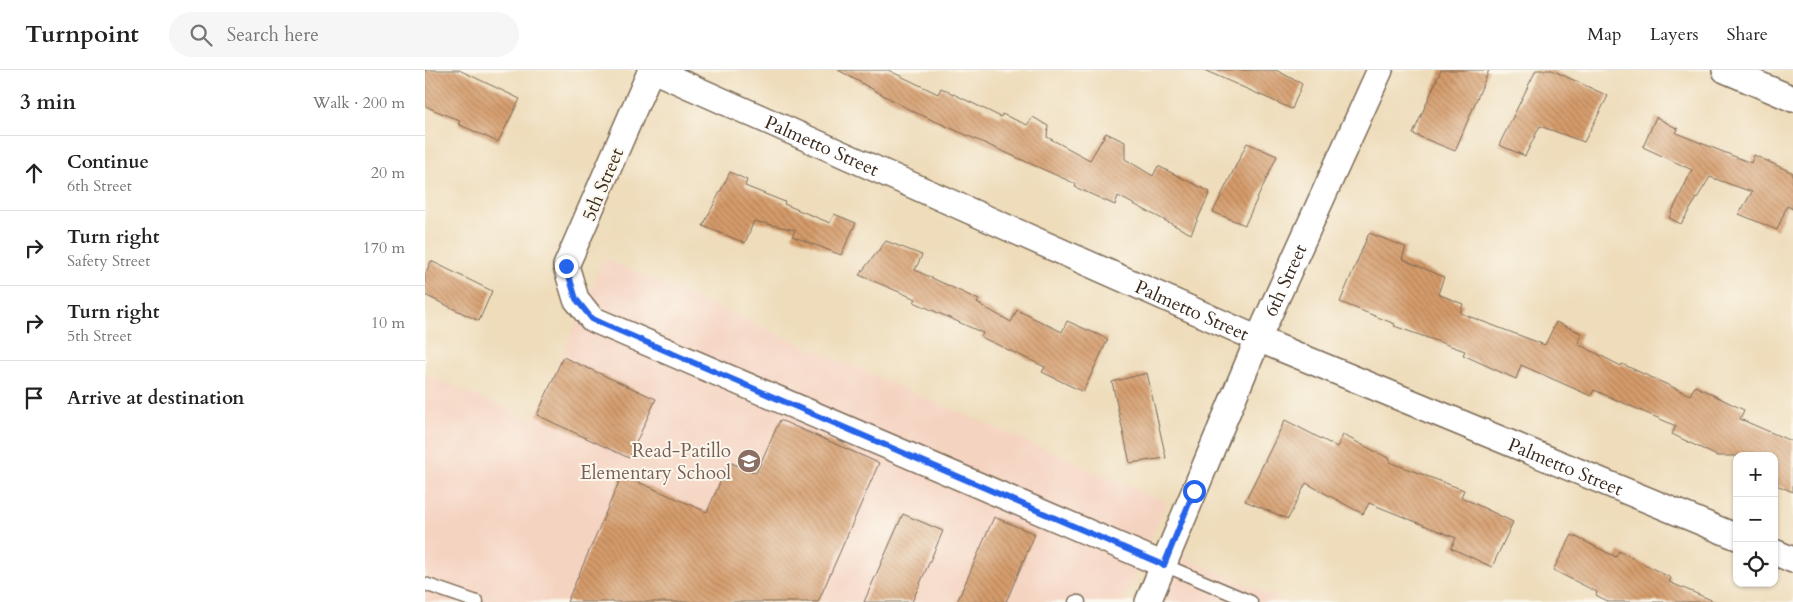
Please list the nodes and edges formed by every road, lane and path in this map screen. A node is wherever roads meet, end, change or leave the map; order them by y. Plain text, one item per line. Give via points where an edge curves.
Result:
1 (652, 70) edge
2 (1380, 70) edge
3 (1725, 70) edge
4 (1793, 99) edge
5 (1258, 338) junction
6 (1733, 535) edge
7 (1778, 554) edge
8 (1793, 560) edge
9 (1164, 565) junction
10 (425, 584) edge
11 (477, 602) edge
12 (1075, 602) edge
13 (1079, 602) edge
14 (1148, 602) edge
15 (1251, 602) edge

1 - 5 street, Palmetto Street
1 - 9 street, 5th Street via 566,266 576,299 592,319
2 - 5 street, 6th Street
3 - 4 street
5 - 6 street, Palmetto Street
5 - 9 street, 6th Street
7 - 8 street
9 - 14 street, 6th Street
9 - 15 lane
10 - 11 lane
12 - 13 lane

